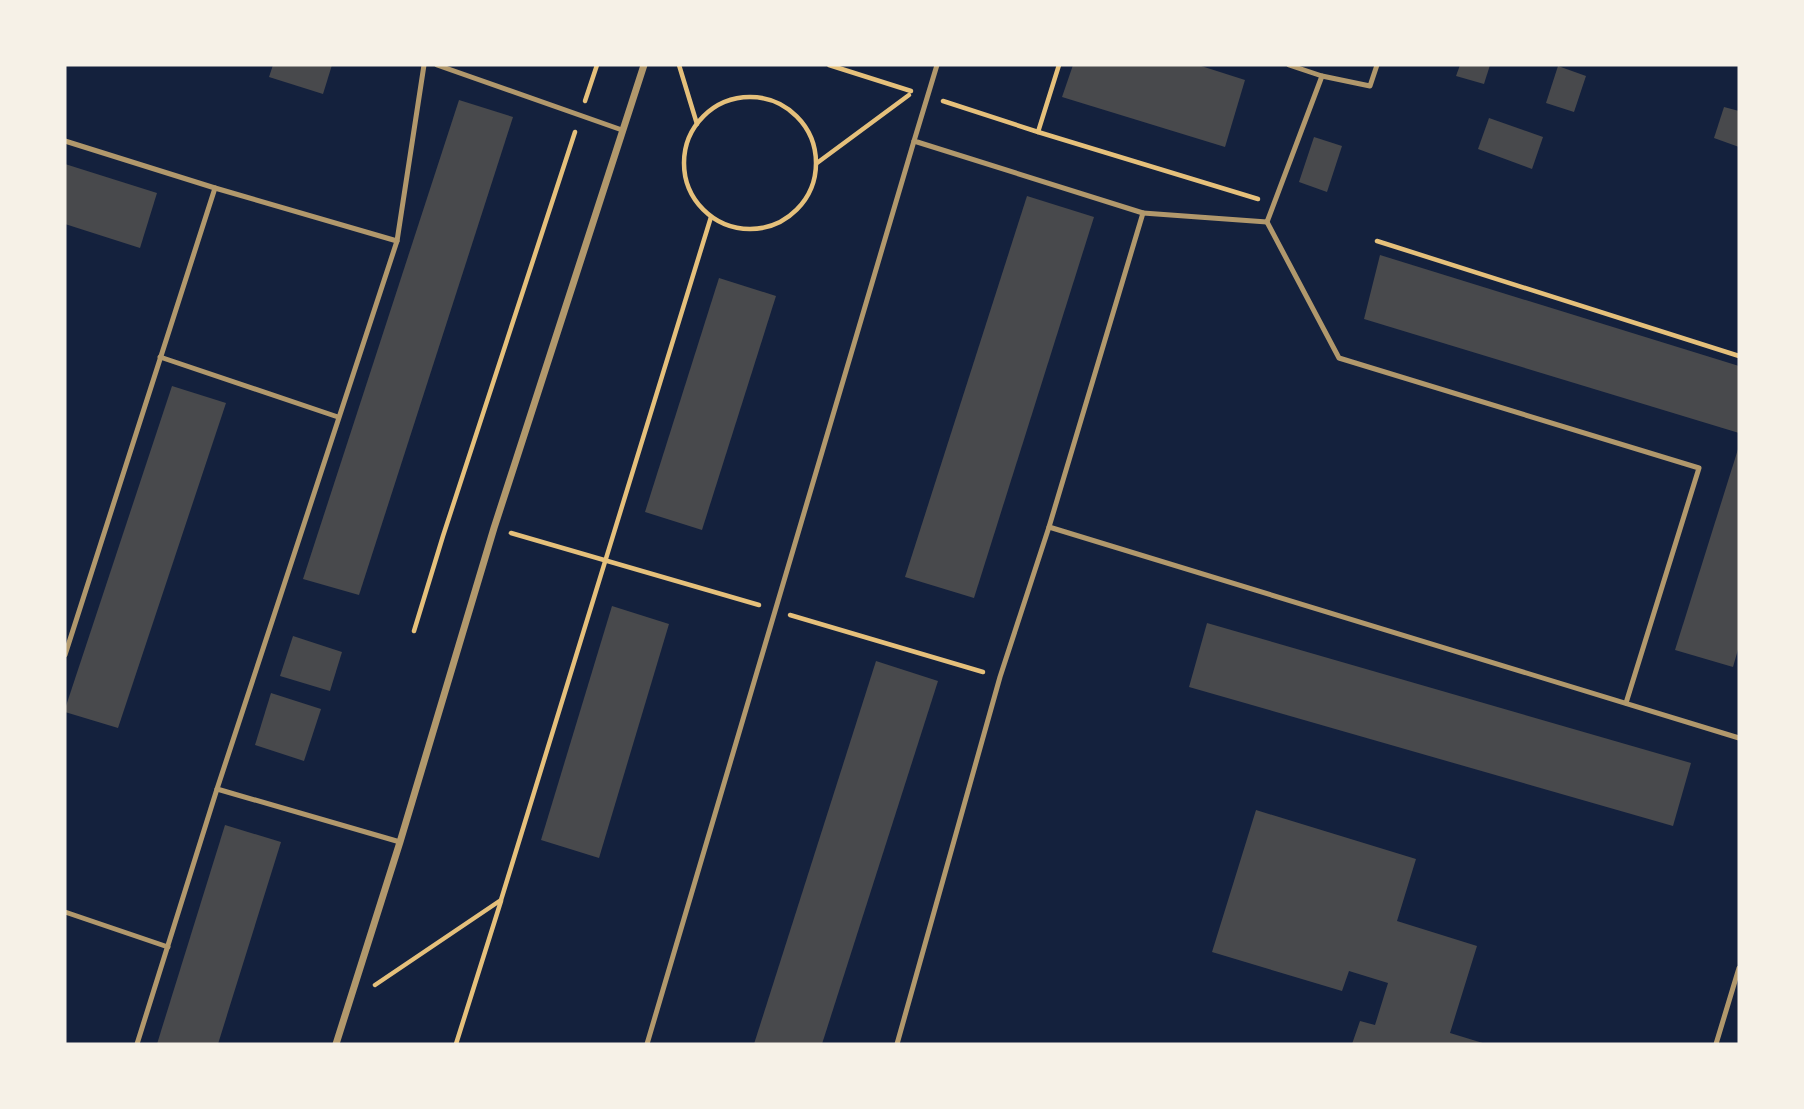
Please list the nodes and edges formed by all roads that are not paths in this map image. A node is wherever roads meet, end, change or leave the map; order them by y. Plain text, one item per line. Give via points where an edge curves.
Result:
1 (424, 65) edge
2 (437, 65) edge
3 (644, 65) edge
4 (937, 65) edge
5 (1289, 65) edge
6 (1377, 65) edge
7 (1322, 76) junction
8 (622, 131) junction
9 (65, 141) edge
10 (914, 141) junction
11 (215, 188) junction
12 (1143, 213) junction
13 (1267, 222) junction
14 (397, 241) junction
15 (160, 357) junction
16 (338, 417) junction
17 (1049, 527) junction
18 (65, 655) edge
19 (1626, 703) junction
20 (1739, 738) edge
21 (216, 789) junction
22 (400, 842) junction
23 (65, 912) edge
24 (168, 947) junction
25 (1739, 968) edge
26 (137, 1044) edge
27 (336, 1044) edge
28 (647, 1044) edge
29 (897, 1044) edge
30 (1716, 1044) edge

1 - 14 lane
2 - 8 lane
3 - 8 street
4 - 10 lane
5 - 7 lane
6 - 7 lane via 1370,86
7 - 13 lane
8 - 22 street via 494,528
9 - 11 lane
10 - 12 lane
10 - 28 lane
11 - 14 lane
11 - 15 lane
12 - 13 lane
12 - 17 lane
13 - 19 lane via 1339,358 1699,468
14 - 16 lane
15 - 16 lane
15 - 18 lane
16 - 21 lane
17 - 19 lane
17 - 29 lane via 1000,677
19 - 20 lane
21 - 22 lane
21 - 24 lane
22 - 27 street
23 - 24 lane
24 - 26 lane
25 - 30 lane

